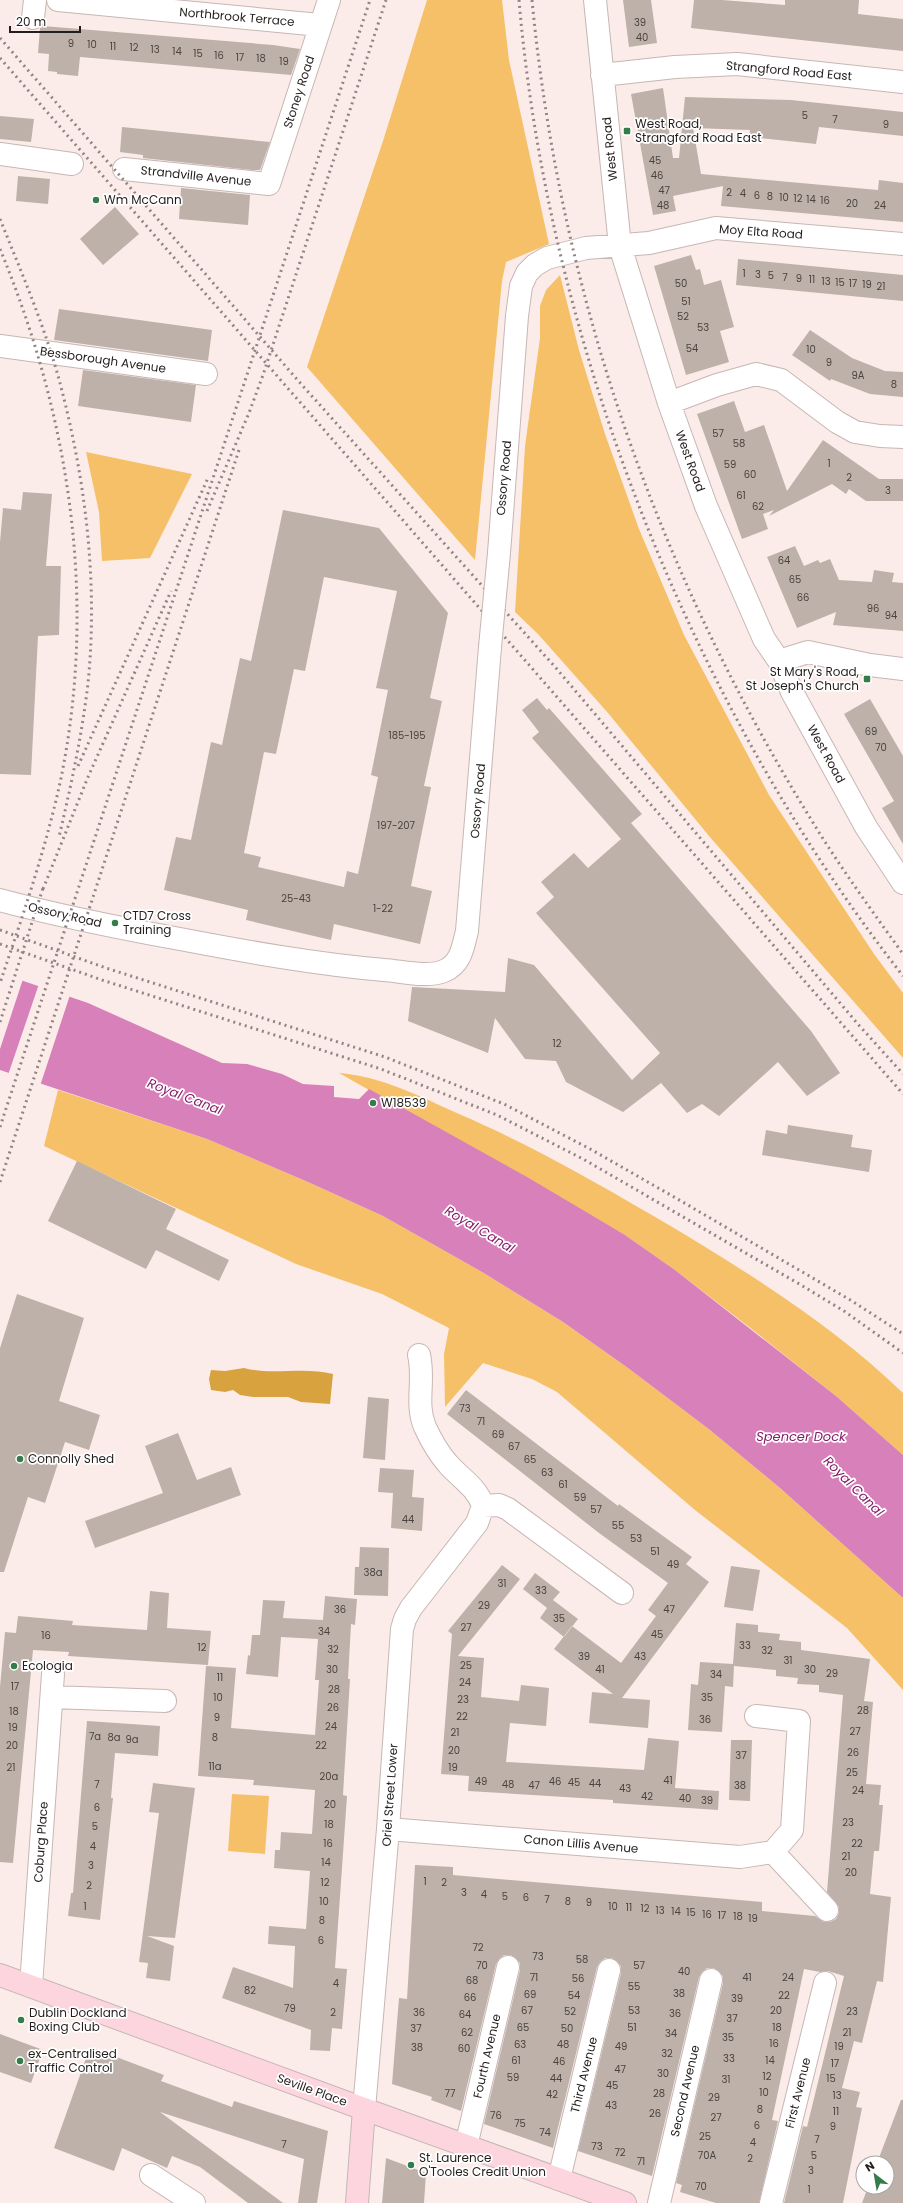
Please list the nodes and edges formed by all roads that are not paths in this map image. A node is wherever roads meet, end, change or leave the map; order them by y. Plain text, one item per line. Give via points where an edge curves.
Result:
1 (58, 0) edge
2 (329, 0) edge
3 (594, 0) edge
4 (320, 25) junction
5 (602, 75) junction
6 (903, 82) edge
7 (0, 154) edge
8 (72, 164) dead end
9 (124, 169) dead end
10 (269, 184) joint
11 (903, 244) edge
12 (620, 246) junction
13 (0, 346) edge
14 (206, 374) dead end
15 (669, 403) junction
16 (903, 437) edge
17 (779, 661) junction
18 (903, 668) edge
19 (903, 883) edge
20 (0, 900) edge
21 (419, 1355) dead end
22 (483, 1506) junction
23 (622, 1593) dead end
24 (53, 1674) dead end
25 (52, 1697) junction
26 (165, 1701) dead end
27 (756, 1716) dead end
28 (388, 1829) junction
29 (773, 1852) junction
30 (827, 1910) dead end
31 (508, 1967) dead end
32 (609, 1970) dead end
33 (0, 1975) edge
34 (711, 1980) dead end
35 (825, 1983) dead end
36 (30, 1986) junction
37 (364, 2109) junction
38 (466, 2146) junction
39 (152, 2175) dead end
40 (559, 2179) junction
41 (594, 2198) edge
42 (194, 2203) edge
43 (357, 2203) edge
44 (625, 2203) edge
45 (660, 2203) edge
46 (772, 2203) edge

1 - 4 street, Northbrook Terrace
2 - 4 street, Stoney Road
3 - 5 street, West Road
4 - 10 street, Stoney Road
5 - 6 street, Strangford Road East via 675,67 737,64
5 - 12 street, West Road
7 - 8 street
9 - 10 street, Strandville Avenue
11 - 12 street, Moy Elta Road via 716,228 649,243
12 - 15 street, West Road
12 - 20 street, Ossory Road, bridge via 586,248 547,258 526,273 522,286 517,316 467,931 462,954 455,964 443,971 426,973 334,966 132,931
13 - 14 street, Bessborough Avenue
15 - 16 street via 756,374 782,380 837,422 856,432
15 - 17 street, West Road via 706,506 764,639
17 - 18 street via 808,652 870,665
17 - 19 street, West Road via 792,692 866,827
21 - 22 street via 423,1370 421,1413 425,1427 448,1464 474,1490
22 - 23 street via 499,1505 508,1509
22 - 28 street, Oriel Street Lower via 477,1523 405,1619 402,1629
24 - 25 street, Coburg Place
25 - 26 street
25 - 36 street, Coburg Place
27 - 29 street via 800,1721 792,1830
28 - 29 street, Canon Lillis Avenue via 740,1857
28 - 37 street, Oriel Street Lower
29 - 30 street
31 - 38 street, Fourth Avenue
32 - 40 street, Third Avenue
33 - 36 main road, Seville Place
34 - 45 street, Second Avenue
35 - 46 street, First Avenue
36 - 37 main road, Seville Place
37 - 38 main road, Seville Place
37 - 43 main road
38 - 40 main road, Seville Place
39 - 42 street
40 - 41 main road, Seville Place
41 - 44 main road, Seville Place

